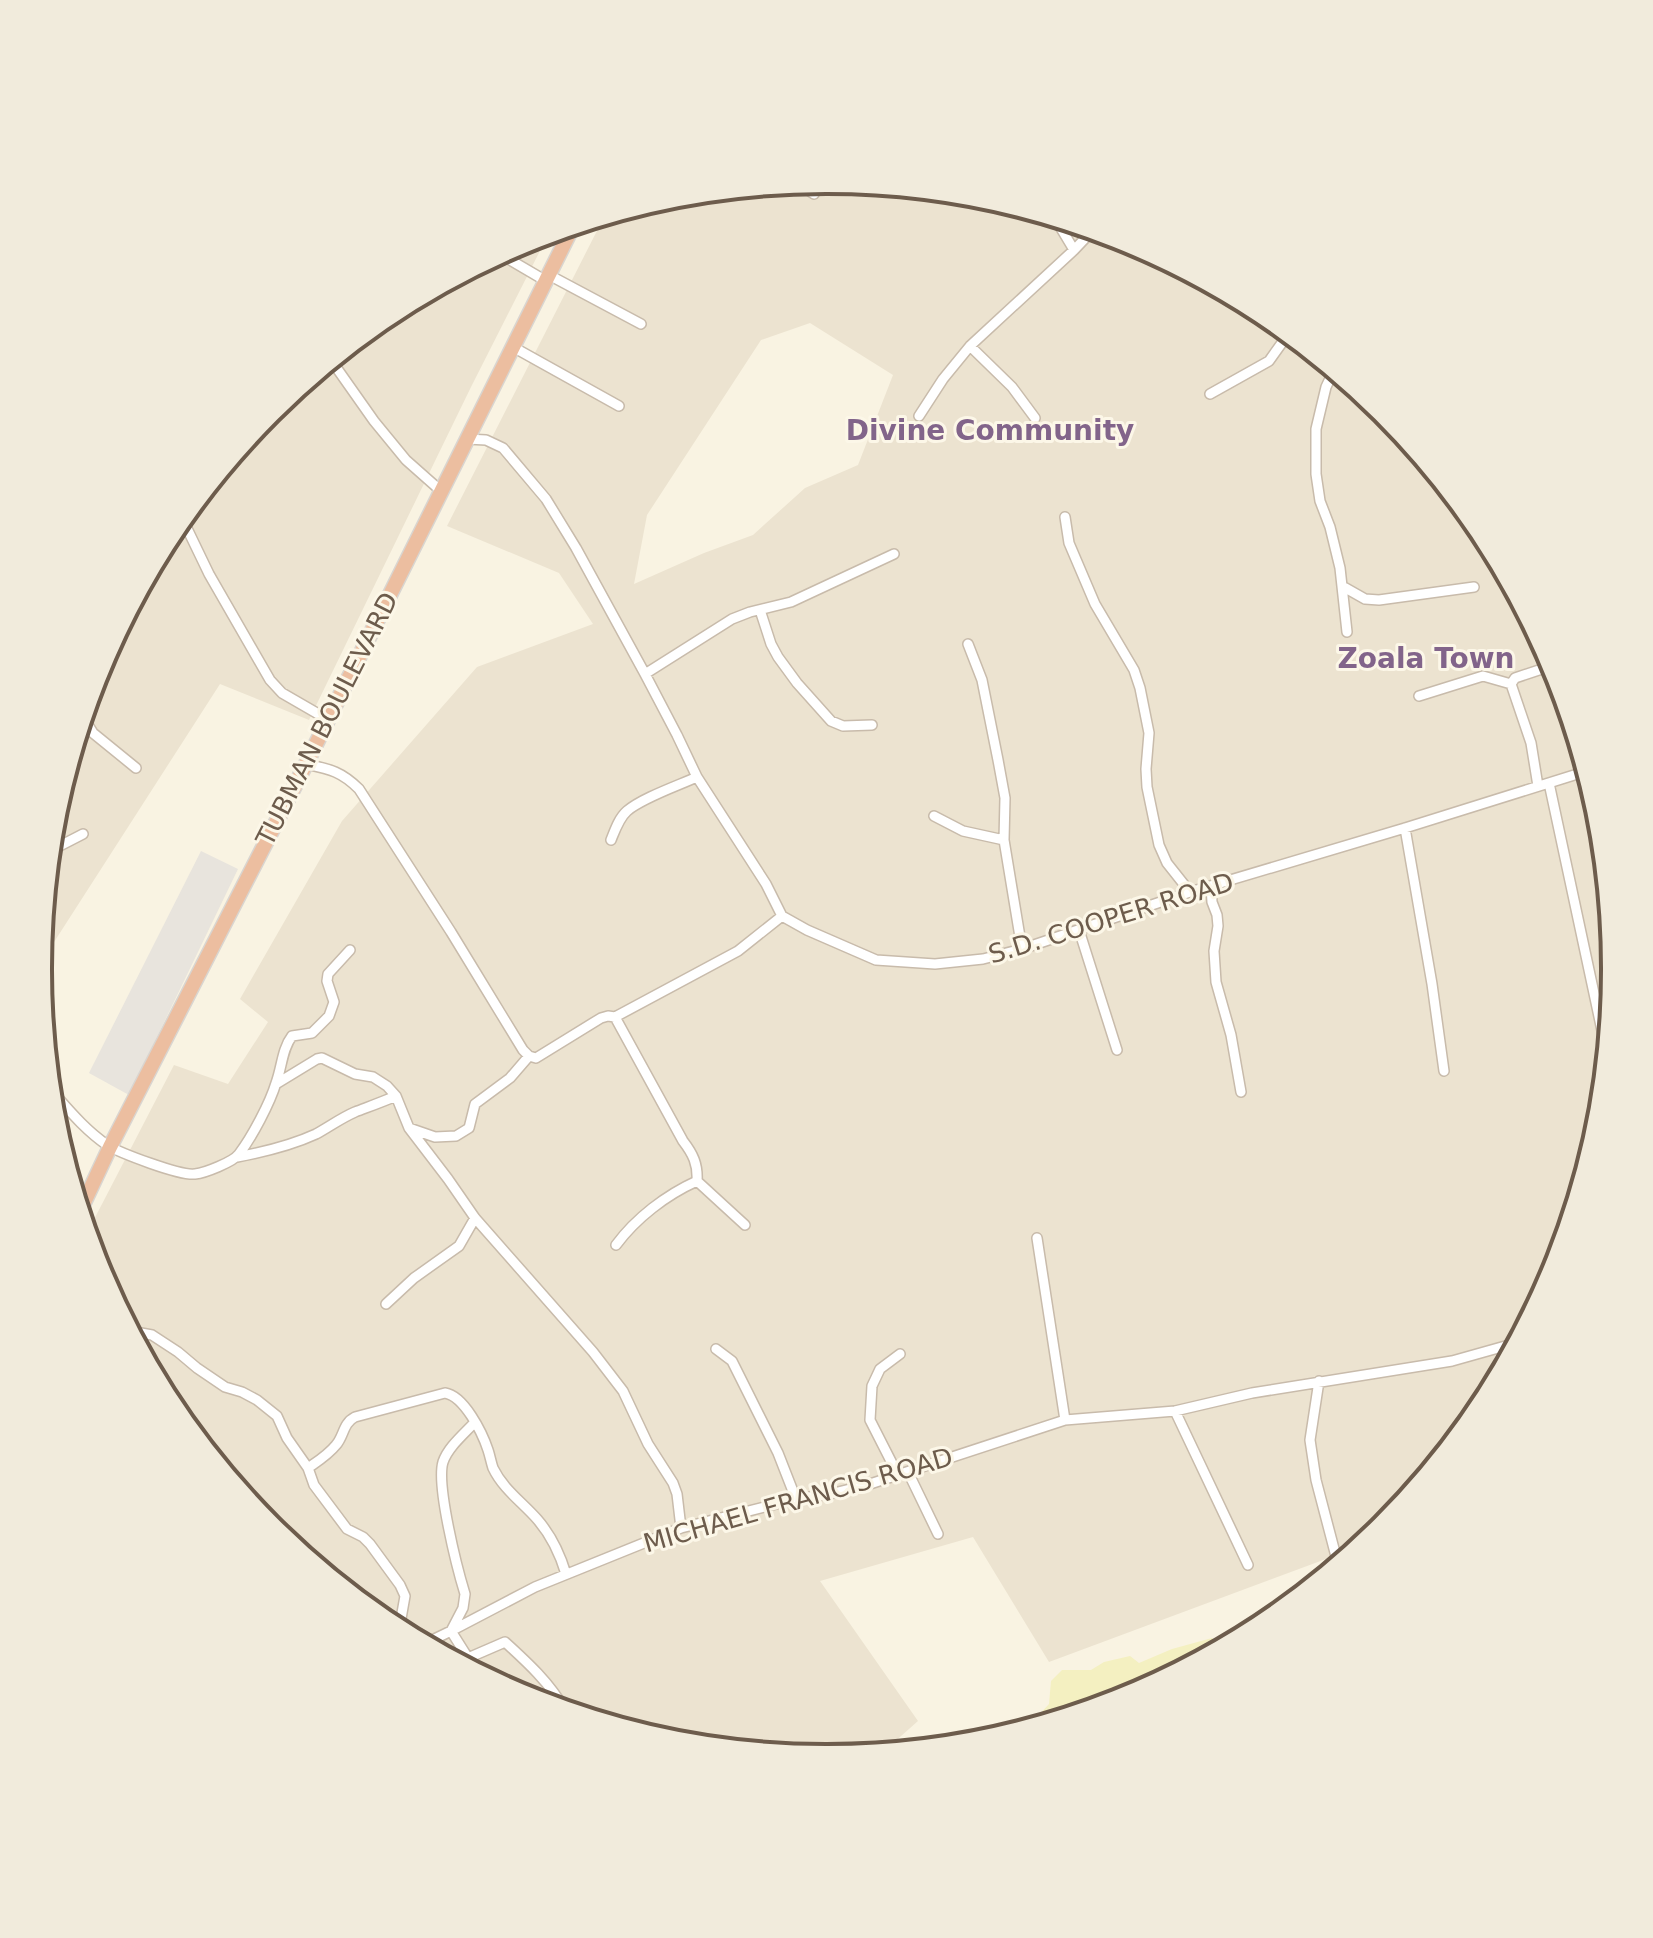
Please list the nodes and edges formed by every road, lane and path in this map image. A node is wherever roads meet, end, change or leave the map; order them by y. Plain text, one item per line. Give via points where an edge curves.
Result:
1 (1063, 232) edge
2 (1084, 239) edge
3 (566, 240) edge
4 (1074, 250) junction
5 (513, 261) edge
6 (547, 278) junction
7 (641, 324) dead end
8 (1282, 343) edge
9 (970, 346) junction
10 (513, 347) junction
11 (338, 369) edge
12 (1329, 380) edge
13 (1210, 394) dead end
14 (619, 406) dead end
15 (919, 416) dead end
16 (1035, 418) dead end
17 (467, 439) junction
18 (441, 491) junction
19 (1065, 517) dead end
20 (188, 531) edge
21 (894, 554) dead end
22 (1342, 586) junction
23 (1474, 587) dead end
24 (760, 610) junction
25 (1347, 632) dead end
26 (968, 644) dead end
27 (1540, 670) edge
28 (645, 674) junction
29 (1511, 684) junction
30 (1419, 696) dead end
31 (327, 719) junction
32 (872, 725) dead end
33 (90, 729) edge
34 (306, 764) junction
35 (136, 768) dead end
36 (1576, 774) edge
37 (697, 777) junction
38 (1549, 783) junction
39 (1538, 786) junction
40 (934, 816) dead end
41 (1405, 828) junction
42 (83, 834) dead end
43 (611, 840) dead end
44 (1004, 840) junction
45 (63, 844) edge
46 (1211, 887) junction
47 (1190, 892) junction
48 (782, 916) junction
49 (1079, 930) junction
50 (1022, 949) junction
51 (350, 950) dead end
52 (615, 1017) junction
53 (1599, 1017) edge
54 (1117, 1050) dead end
55 (529, 1056) junction
56 (1444, 1071) dead end
57 (276, 1084) junction
58 (1241, 1092) dead end
59 (396, 1096) junction
60 (65, 1106) edge
61 (409, 1128) junction
62 (110, 1147) junction
63 (237, 1157) junction
64 (697, 1181) junction
65 (87, 1197) edge
66 (475, 1218) junction
67 (745, 1225) dead end
68 (1037, 1238) dead end
69 (616, 1245) dead end
70 (386, 1304) dead end
71 (144, 1333) edge
72 (1502, 1347) edge
73 (716, 1349) dead end
74 (900, 1354) dead end
75 (1319, 1381) junction
76 (1175, 1411) junction
77 (1065, 1420) junction
78 (475, 1422) junction
79 (308, 1468) junction
80 (903, 1473) junction
81 (796, 1499) junction
82 (681, 1528) junction
83 (938, 1534) dead end
84 (1335, 1553) edge
85 (1248, 1565) dead end
86 (566, 1574) junction
87 (401, 1616) edge
88 (451, 1631) junction
89 (436, 1638) edge
90 (466, 1654) edge
91 (471, 1657) edge
92 (555, 1694) edge

1 - 4 street
2 - 4 street
3 - 6 highway, TUBMAN BOULEVARD
4 - 9 street
5 - 6 street
6 - 7 street
6 - 10 highway, TUBMAN BOULEVARD
8 - 13 street via 1269,361
9 - 15 street
9 - 16 street
10 - 14 street
10 - 17 highway, TUBMAN BOULEVARD
11 - 18 street via 406,460
12 - 22 street via 1316,429 1316,474
17 - 18 highway, TUBMAN BOULEVARD
17 - 28 street via 503,448 546,499
18 - 31 highway, TUBMAN BOULEVARD
19 - 47 street via 1069,543 1095,604 1134,670 1149,733 1147,787 1159,845
20 - 31 street via 270,680
21 - 24 street via 791,602
22 - 23 street via 1365,599 1379,600
22 - 25 street
24 - 28 street via 732,619
24 - 32 street via 778,657 831,721
26 - 44 street via 982,680 1000,769
27 - 29 street
28 - 37 street
29 - 30 street via 1483,676
29 - 39 street via 1531,743
31 - 34 highway, TUBMAN BOULEVARD
33 - 35 street
34 - 55 street via 336,771 359,789
34 - 62 highway, TUBMAN BOULEVARD
36 - 38 street, S.D. COOPER ROAD
37 - 43 street via 626,811
37 - 48 street
38 - 39 street, S.D. COOPER ROAD
38 - 53 street
39 - 41 street, S.D. COOPER ROAD
40 - 44 street via 963,831
41 - 46 street, S.D. COOPER ROAD
41 - 56 street
42 - 45 street
44 - 50 street
46 - 47 street, S.D. COOPER ROAD
46 - 58 street via 1218,926 1216,982
47 - 49 street, S.D. COOPER ROAD
48 - 50 street, S.D. COOPER ROAD via 876,960 935,964
48 - 52 street via 738,951
49 - 50 street, S.D. COOPER ROAD
49 - 54 street
51 - 57 street via 328,974 334,1002 329,1016 312,1033 292,1036
52 - 55 street via 601,1018 536,1058
52 - 64 street via 691,1153
55 - 61 street via 475,1104 469,1128 456,1136 435,1137
57 - 59 street via 322,1058 373,1077
57 - 63 street
59 - 61 street
59 - 63 street via 293,1144
60 - 62 street
61 - 66 street
62 - 63 street via 194,1175
62 - 65 highway, TUBMAN BOULEVARD
64 - 67 street
64 - 69 street via 658,1205
66 - 70 street via 459,1246
66 - 82 street via 623,1391 673,1483
68 - 77 street
71 - 79 street via 277,1416
72 - 75 street, MICHAEL FRANCIS ROAD via 1452,1361
73 - 81 street via 732,1361
74 - 80 street via 880,1369 872,1386 870,1420
75 - 76 street, MICHAEL FRANCIS ROAD
75 - 84 street via 1310,1440
76 - 77 street, MICHAEL FRANCIS ROAD
76 - 85 street
77 - 80 street, MICHAEL FRANCIS ROAD
78 - 79 street via 453,1394 445,1393 355,1417 338,1444
78 - 86 street via 501,1482 539,1521 561,1555
78 - 88 street via 443,1461 441,1478 465,1594
79 - 87 street via 314,1485 347,1529 370,1544 400,1585 405,1596
80 - 81 street, MICHAEL FRANCIS ROAD
80 - 83 street
81 - 82 street, MICHAEL FRANCIS ROAD
82 - 86 street, MICHAEL FRANCIS ROAD
86 - 88 street, MICHAEL FRANCIS ROAD
88 - 89 street, MICHAEL FRANCIS ROAD
88 - 90 street
91 - 92 street via 505,1642

